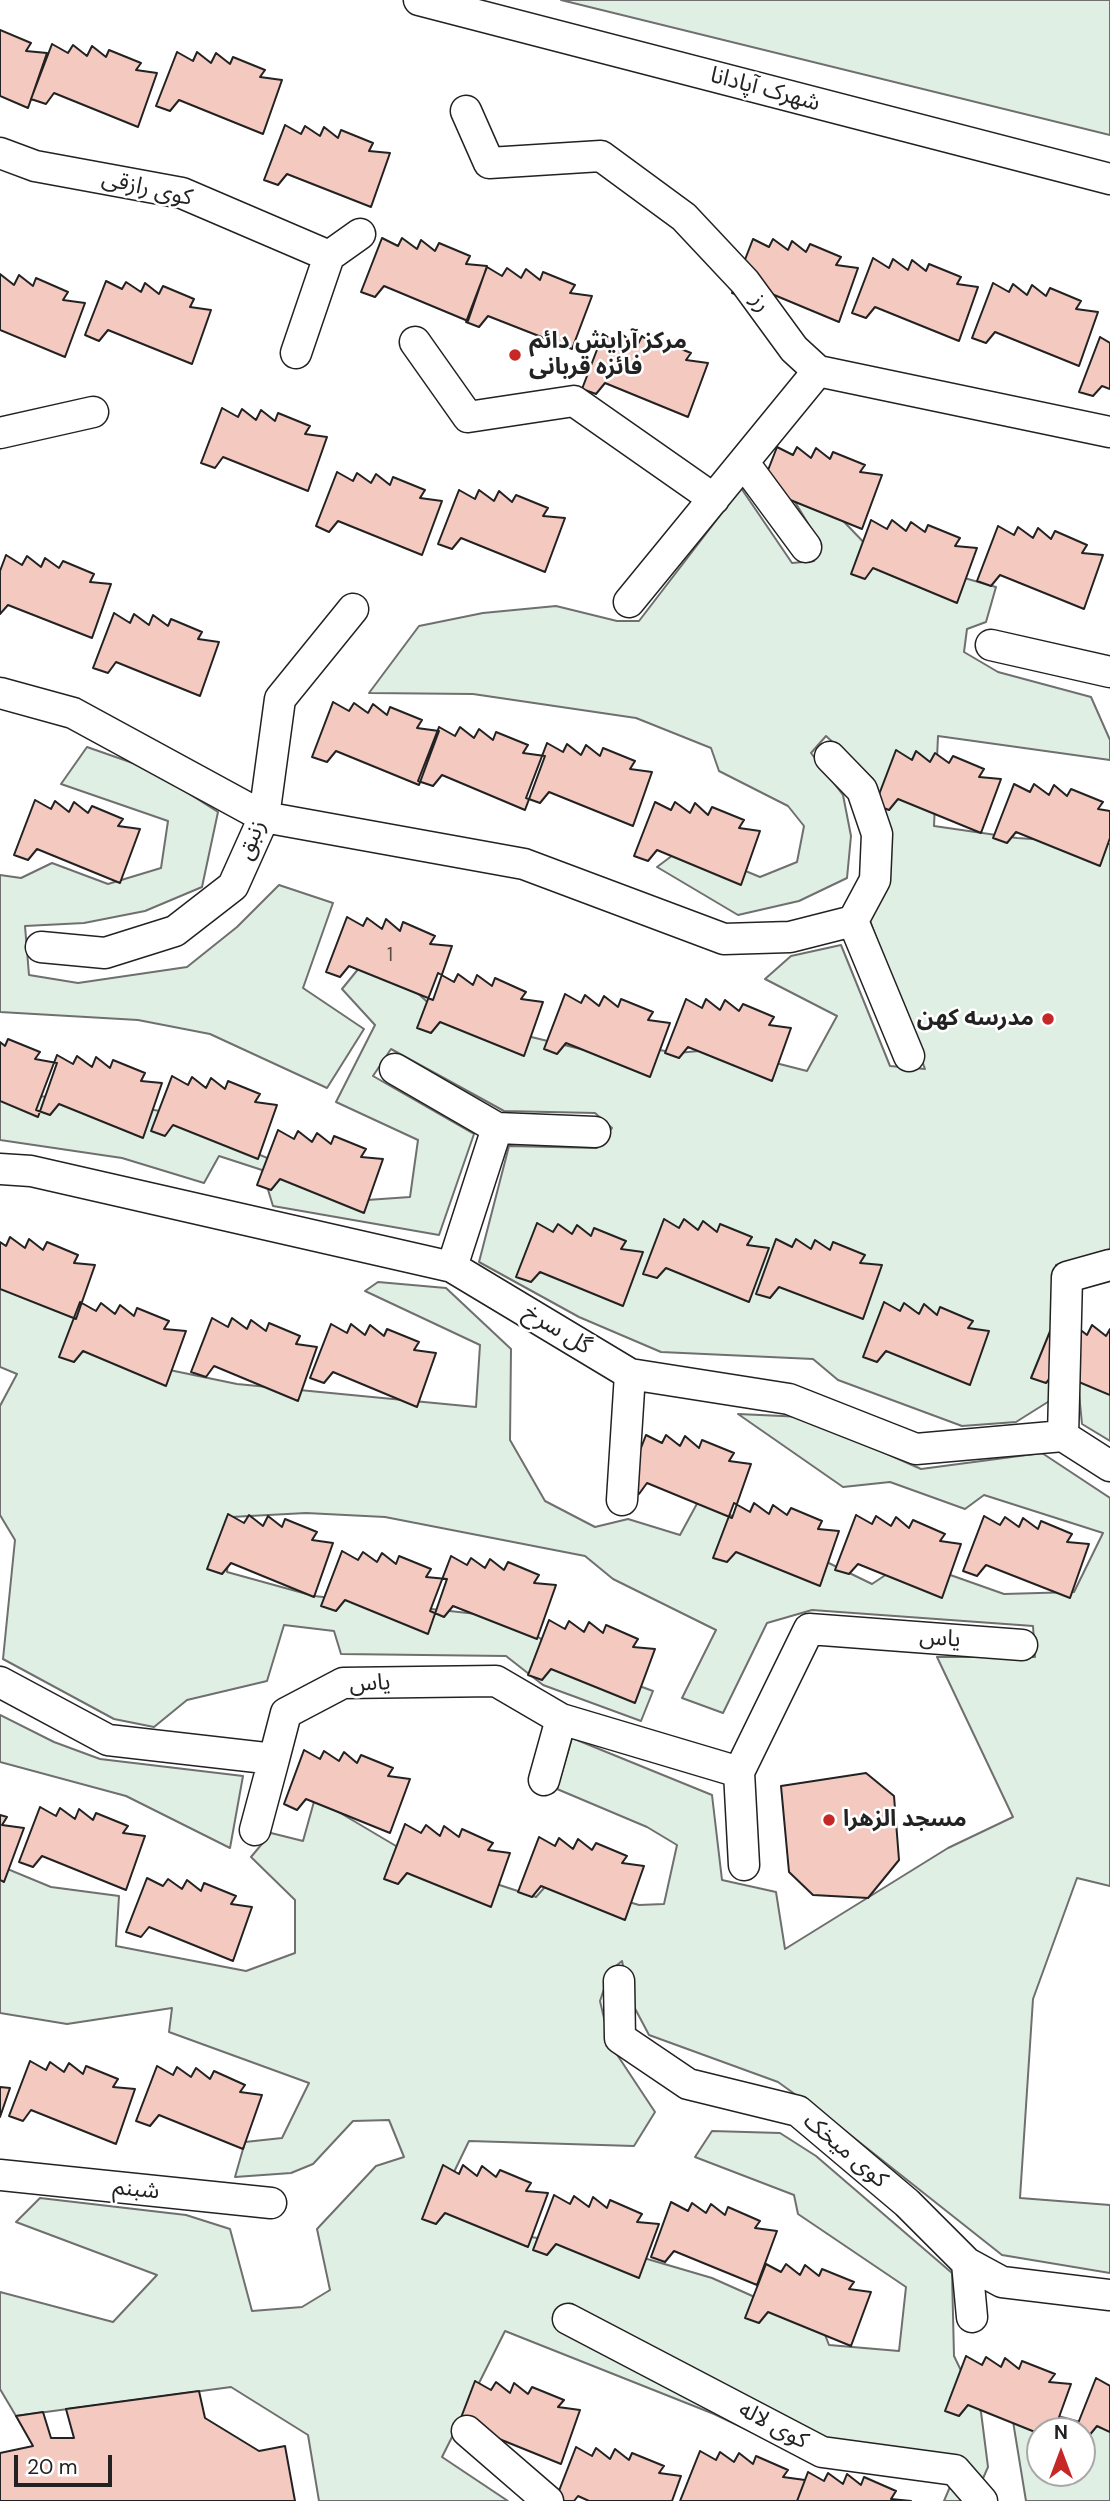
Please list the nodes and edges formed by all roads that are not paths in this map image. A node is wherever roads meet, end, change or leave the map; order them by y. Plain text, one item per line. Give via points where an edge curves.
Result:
1 (419, 0) edge
2 (466, 111) dead end
3 (0, 153) edge
4 (1110, 179) edge
5 (360, 234) dead end
6 (329, 256) junction
7 (415, 342) dead end
8 (296, 353) dead end
9 (818, 371) junction
10 (93, 412) dead end
11 (1110, 432) edge
12 (0, 433) edge
13 (744, 463) junction
14 (714, 499) junction
15 (806, 547) dead end
16 (629, 602) dead end
17 (354, 609) dead end
18 (991, 645) dead end
19 (1110, 673) edge
20 (0, 693) edge
21 (830, 757) dead end
22 (264, 817) junction
23 (853, 921) junction
24 (41, 947) dead end
25 (909, 1056) dead end
26 (395, 1069) dead end
27 (497, 1128) junction
28 (595, 1132) dead end
29 (0, 1169) edge
30 (1110, 1265) edge
31 (452, 1267) junction
32 (630, 1374) junction
33 (1063, 1436) junction
34 (1110, 1466) edge
35 (622, 1500) dead end
36 (1022, 1645) dead end
37 (0, 1682) edge
38 (561, 1719) junction
39 (274, 1759) junction
40 (739, 1772) junction
41 (544, 1780) dead end
42 (255, 1829) dead end
43 (744, 1865) dead end
44 (619, 1981) dead end
45 (0, 2175) edge
46 (271, 2203) dead end
47 (967, 2263) junction
48 (1110, 2295) edge
49 (972, 2317) dead end
50 (568, 2319) dead end
51 (467, 2431) dead end
52 (548, 2501) edge
53 (982, 2501) edge

1 - 4 street, شهرک آپادانا
2 - 9 street, رز via 489,163 601,156 684,217 745,282 793,349
3 - 6 street, کوی رازقی via 35,166 182,193
5 - 6 street
6 - 8 street
7 - 14 street via 468,417 574,401
9 - 11 street
9 - 13 street
10 - 12 street
13 - 14 street
13 - 15 street
14 - 16 street
17 - 22 street, زنبق via 280,699
18 - 19 street
20 - 22 street via 73,713
21 - 23 street via 862,790 877,834 875,880
22 - 23 street via 524,864 724,939 789,937
22 - 24 street, زنبق via 233,886 175,931 105,953
23 - 25 street
26 - 27 street
27 - 28 street
27 - 31 street
29 - 31 street, گل سرخ via 31,1171
30 - 33 street via 1067,1277
31 - 32 street, گل سرخ
32 - 33 street, گل سرخ via 789,1399 916,1449
32 - 35 street
33 - 34 street
36 - 40 street, یاس via 809,1629
37 - 39 street via 108,1740
38 - 39 street, یاس via 496,1681 343,1683 286,1713
38 - 40 street, یاس
38 - 41 street
39 - 42 street, یاس
40 - 43 street, یاس
44 - 47 street, کوی میخک via 620,2038 688,2084 798,2111 907,2203
45 - 46 street, شبنم
47 - 48 street, کوی میخک via 1002,2282
47 - 49 street
50 - 53 street, کوی لاله via 822,2452 955,2470
51 - 52 street

